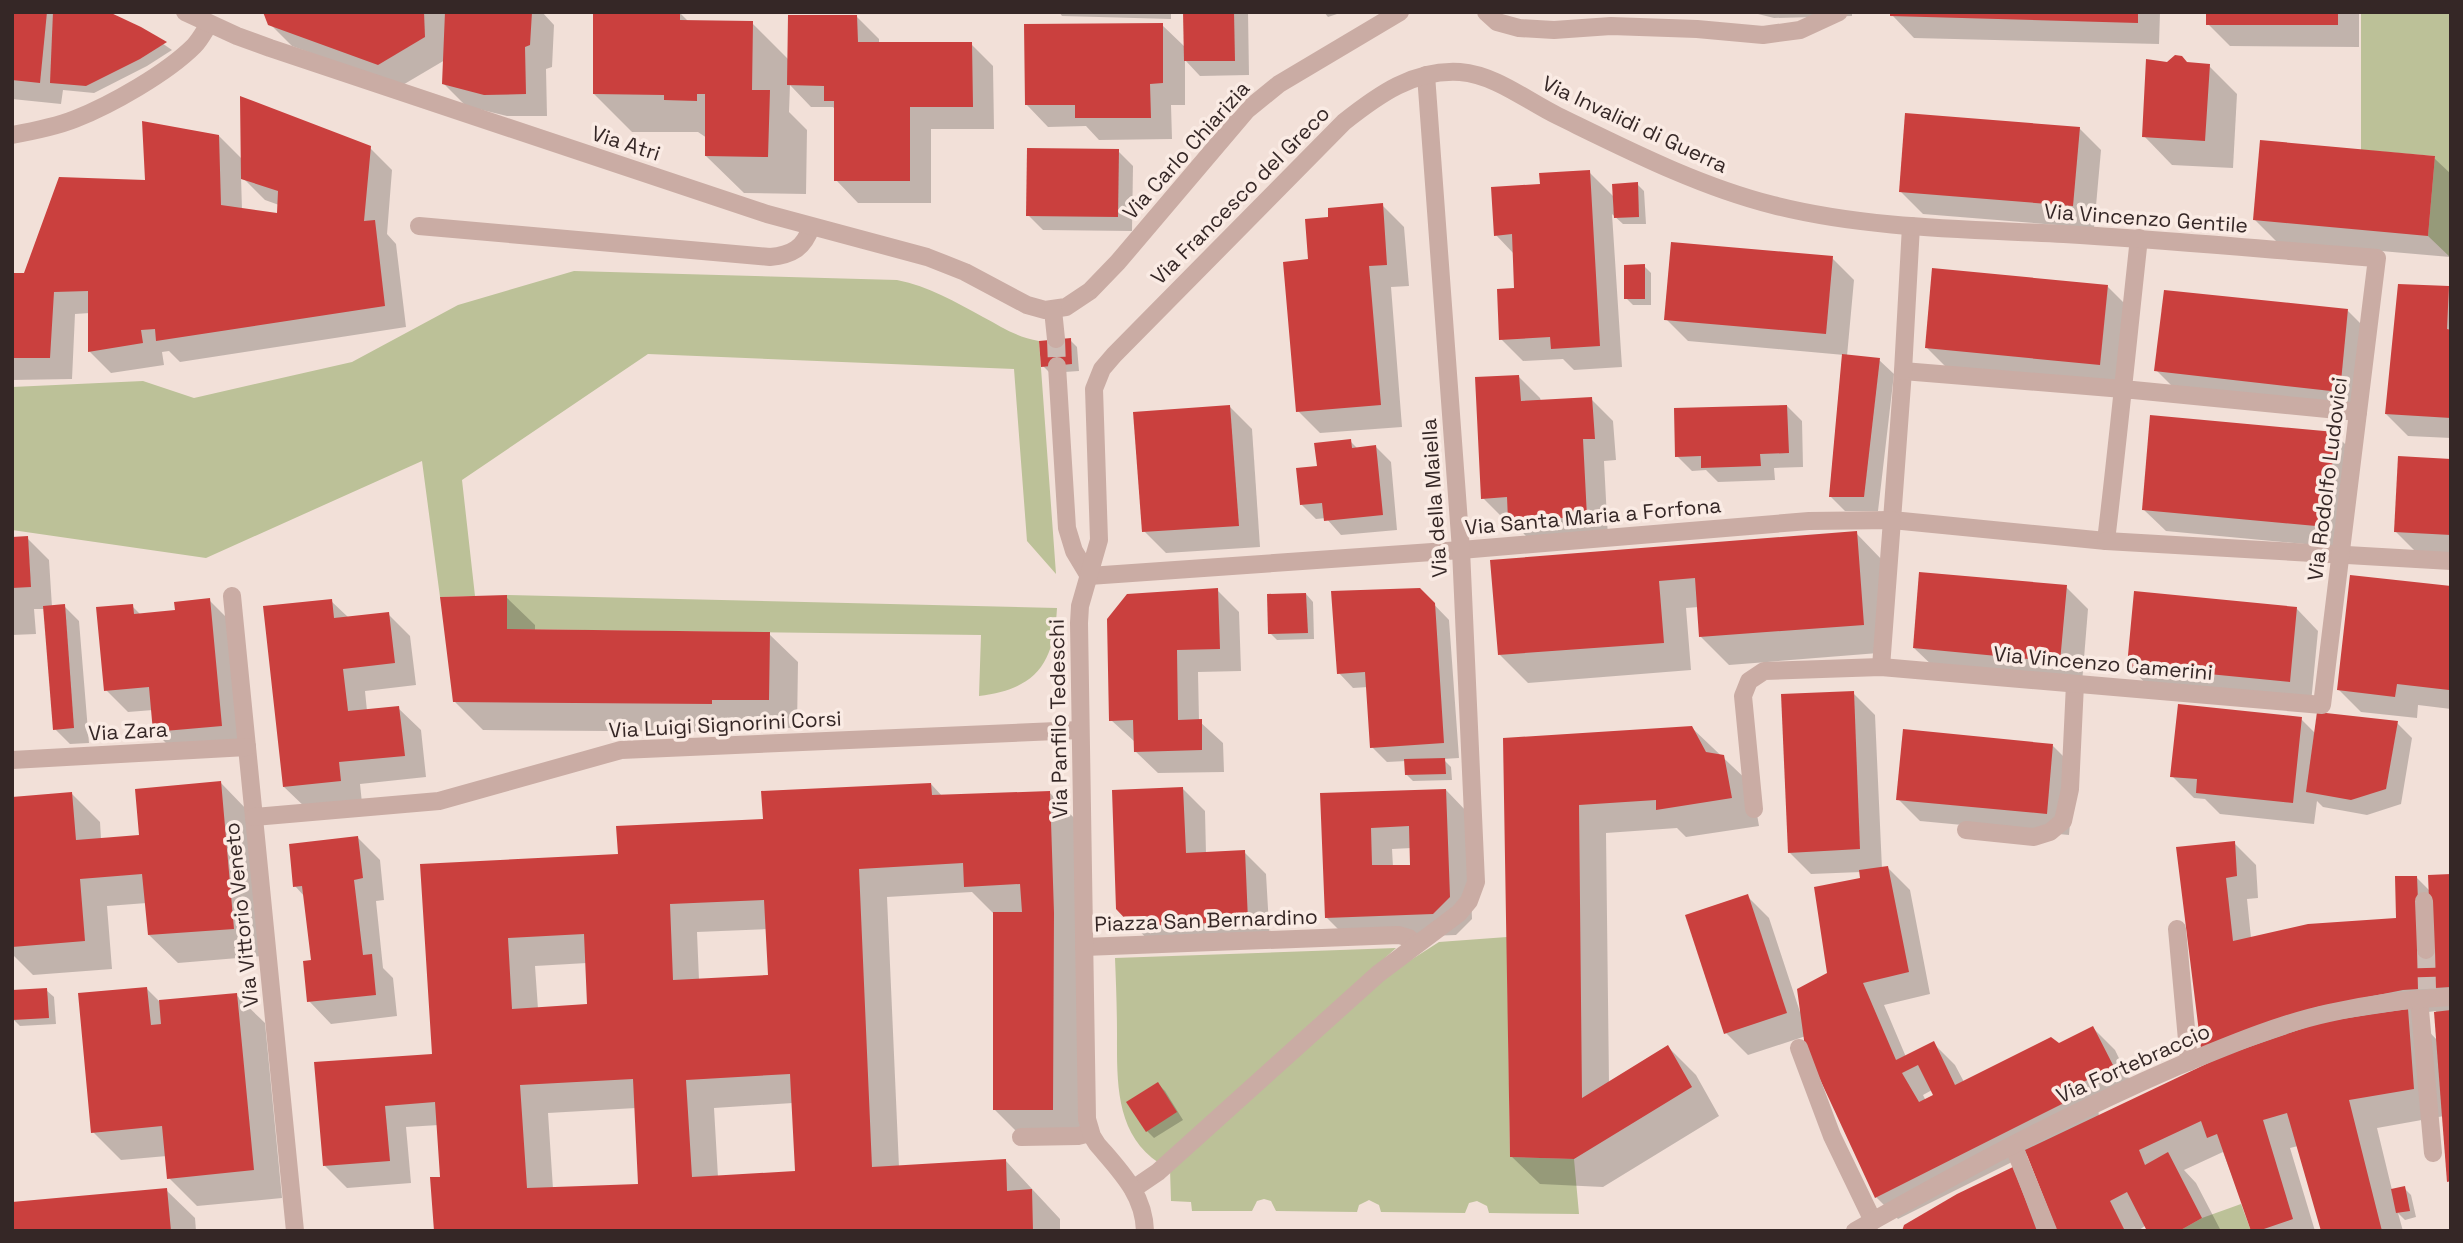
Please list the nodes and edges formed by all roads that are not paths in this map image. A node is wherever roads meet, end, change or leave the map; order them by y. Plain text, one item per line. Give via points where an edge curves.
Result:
1 (185, 12) edge
2 (1400, 12) edge
3 (1486, 12) edge
4 (1839, 12) edge
5 (211, 18) edge
6 (1426, 75) junction
7 (12, 135) edge
8 (419, 226) dead end
9 (1911, 226) junction
10 (811, 227) junction
11 (2139, 238) junction
12 (2377, 258) joint
13 (1054, 310) junction
14 (1056, 339) tunnel mouth
15 (1057, 366) tunnel mouth
16 (1102, 369) joint
17 (1903, 371) junction
18 (2123, 389) junction
19 (2358, 412) junction
20 (1892, 520) junction
21 (2106, 541) junction
22 (1461, 550) junction
23 (2342, 553) junction
24 (2451, 561) edge
25 (1089, 576) junction
26 (232, 596) dead end
27 (1881, 667) junction
28 (2075, 684) junction
29 (2322, 705) joint
30 (1080, 730) junction
31 (247, 747) junction
32 (12, 760) edge
33 (1754, 808) dead end
34 (254, 817) junction
35 (1966, 830) dead end
36 (2424, 901) dead end
37 (2177, 929) dead end
38 (1415, 945) junction
39 (1084, 947) junction
40 (2426, 950) tunnel mouth
41 (2424, 995) junction
42 (2451, 997) edge
43 (1799, 1048) dead end
44 (2189, 1062) junction
45 (1090, 1133) junction
46 (1021, 1137) dead end
47 (2013, 1145) junction
48 (2433, 1153) dead end
49 (1133, 1189) junction
50 (1879, 1217) junction
51 (295, 1231) edge
52 (1146, 1231) edge
53 (1855, 1231) edge
54 (1893, 1231) edge
55 (2048, 1231) edge

1 - 5 street, Via Atri
2 - 13 street, Via Carlo Chiarizia via 1262,96 1105,276 1077,301
3 - 4 street via 1497,22 1518,29 1611,26 1763,35 1800,30
5 - 7 street via 196,44 178,60 118,98 76,119
5 - 10 street, Via Atri via 283,53
6 - 9 street, Via Invalidi di Guerra via 1463,72 1485,77 1660,165 1746,198 1806,212
6 - 16 street, Via Francesco del Greco via 1387,90 1344,122
6 - 22 street, Via della Maiella
8 - 10 street via 770,257 797,250
9 - 11 street, Via Vincenzo Gentile
9 - 17 street
10 - 13 street, Via Atri via 927,257 1027,305
11 - 12 street, Via Vincenzo Gentile
11 - 18 street
12 - 19 street, Via Rodolfo Ludovici
13 - 14 street
15 - 25 street via 1067,528
16 - 25 street, Via Panfilo Tedeschi via 1093,399 1099,540
17 - 18 street
17 - 20 street
18 - 19 street
18 - 21 street
19 - 23 street, Via Rodolfo Ludovici
20 - 21 street, Via Santa Maria a Forfona
20 - 22 street, Via Santa Maria a Forfona via 1809,521
20 - 27 street
21 - 23 street, Via Santa Maria a Forfona
22 - 25 street, Via Santa Maria a Forfona
22 - 38 street, Via della Maiella via 1476,882 1459,913
23 - 24 street, Via Santa Maria a Forfona
23 - 29 street, Via Rodolfo Ludovici
25 - 30 street, Via Panfilo Tedeschi via 1079,615
26 - 31 street, Via Vittorio Veneto
27 - 28 street, Via Vincenzo Camerini
27 - 33 street, Via Vincenzo Camerini via 1769,671 1749,681 1743,696
28 - 29 street, Via Vincenzo Camerini
28 - 35 street via 2070,789 2063,821 2034,837
30 - 34 street, Via Luigi Signorini Corsi via 621,750 439,801
30 - 39 street, Via Panfilo Tedeschi
31 - 32 street, Via Zara
31 - 34 street, Via Vittorio Veneto
34 - 51 street, Via Vittorio Veneto
36 - 40 street
37 - 44 street
38 - 39 street, Piazza San Bernardino via 1399,935
38 - 49 street via 1158,1172
39 - 45 street, Piazza San Bernardino
41 - 42 street, Via Fortebraccio
41 - 44 street, Via Fortebraccio via 2314,1017
41 - 48 street
43 - 50 street via 1832,1136
44 - 47 street, Via Fortebraccio
45 - 46 street
45 - 49 street
47 - 50 street, Via Fortebraccio
47 - 55 street
49 - 52 street
50 - 53 street, Via Fortebraccio
50 - 54 street

